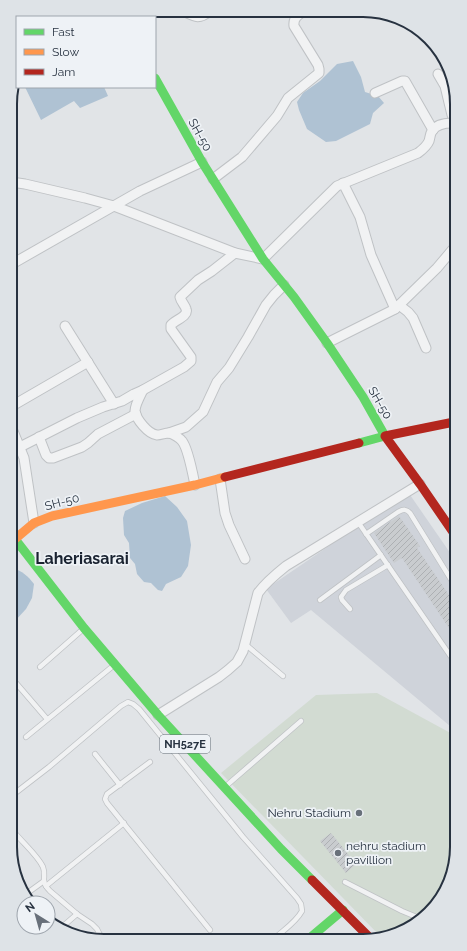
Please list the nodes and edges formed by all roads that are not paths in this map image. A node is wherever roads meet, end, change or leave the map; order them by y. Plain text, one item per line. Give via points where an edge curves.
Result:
1 (296, 17) edge
2 (438, 74) dead end
3 (156, 80) edge
4 (375, 93) dead end
5 (450, 107) edge
6 (450, 122) edge
7 (433, 130) junction
8 (202, 162) junction
9 (213, 179) junction
10 (17, 183) edge
11 (343, 183) junction
12 (114, 206) junction
13 (235, 253) junction
14 (450, 253) edge
15 (263, 259) junction
16 (17, 261) edge
17 (284, 285) junction
18 (397, 307) junction
19 (65, 326) dead end
20 (327, 343) junction
21 (426, 348) dead end
22 (88, 362) junction
23 (142, 390) junction
24 (17, 403) edge
25 (114, 404) junction
26 (136, 414) junction
27 (450, 423) edge
28 (170, 433) junction
29 (385, 436) junction
30 (39, 438) junction
31 (17, 440) edge
32 (20, 447) junction
33 (220, 479) junction
34 (420, 484) junction
35 (195, 485) junction
36 (358, 522) junction
37 (34, 523) junction
38 (450, 528) edge
39 (366, 534) junction
40 (17, 537) edge
41 (17, 543) edge
42 (381, 555) junction
43 (245, 559) dead end
44 (388, 565) junction
45 (450, 578) edge
46 (320, 600) dead end
47 (350, 609) dead end
48 (84, 628) junction
49 (245, 644) junction
50 (450, 655) edge
51 (114, 665) junction
52 (40, 667) dead end
53 (283, 676) dead end
54 (17, 683) edge
55 (158, 715) junction
56 (47, 720) junction
57 (301, 721) dead end
58 (26, 737) dead end
59 (95, 754) dead end
60 (150, 762) dead end
61 (120, 785) junction
62 (224, 787) junction
63 (17, 792) edge
64 (124, 823) junction
65 (17, 835) edge
66 (44, 881) junction
67 (345, 882) dead end
68 (46, 886) junction
69 (29, 892) edge
70 (343, 910) junction
71 (77, 914) junction
72 (415, 916) edge
73 (65, 925) edge
74 (210, 930) dead end
75 (99, 934) edge
76 (280, 934) edge
77 (315, 934) edge
78 (366, 934) edge

1 - 9 street via 294,26 318,65 319,73 288,98 277,116 242,157
2 - 5 street via 445,86
3 - 8 main road, SH-50
4 - 7 street via 405,81
6 - 7 street
7 - 11 street via 426,146 418,153
8 - 9 main road, SH-50
8 - 12 street
9 - 15 main road, SH-50
10 - 12 street
11 - 15 street
11 - 18 street via 360,217 371,255
12 - 13 street
12 - 16 street
13 - 15 street
13 - 23 street via 198,280 180,297 187,312 173,322 171,328 191,357 191,361
14 - 18 street
15 - 17 main road, SH-50
17 - 20 main road, SH-50
17 - 28 street via 266,305 229,368 217,382 203,412 186,427
18 - 20 street
18 - 21 street via 408,312 413,318
19 - 22 street
20 - 29 main road, SH-50
22 - 24 street
22 - 25 street
23 - 25 street
23 - 26 street via 135,409
25 - 30 street via 77,418
26 - 28 street via 148,432 156,435
26 - 30 street via 98,434 82,447 53,458 46,455
27 - 29 main road
28 - 35 street via 182,440 186,446
29 - 33 main road, SH-50
29 - 34 main road
30 - 32 street
31 - 32 street
32 - 37 street
33 - 35 main road, SH-50
33 - 43 street via 229,525
34 - 36 street
34 - 38 main road
35 - 37 main road, SH-50 via 52,516
36 - 39 lane
36 - 49 street via 286,566 262,587 258,593
37 - 40 main road, SH-50
39 - 42 lane
39 - 45 lane via 398,512 407,510
41 - 48 main road, NH527E
42 - 44 lane
42 - 46 lane
44 - 47 lane via 343,593 342,600
44 - 50 lane
48 - 51 main road, NH527E
48 - 52 lane
49 - 53 lane
49 - 55 street via 237,662 228,670
51 - 55 main road, NH527E
51 - 56 lane
54 - 56 lane
55 - 62 main road, NH527E
56 - 58 lane
57 - 62 lane
59 - 61 lane
60 - 61 lane
61 - 64 lane via 105,798
62 - 70 main road, NH527E via 281,849
63 - 76 lane via 121,706 128,702 133,704 301,904 302,911 295,921
64 - 68 lane
64 - 74 lane
65 - 66 lane via 44,868
66 - 68 lane
66 - 69 lane
67 - 72 lane
68 - 71 lane
70 - 77 main road
70 - 78 main road, NH527E
71 - 73 lane
71 - 75 lane via 92,924

